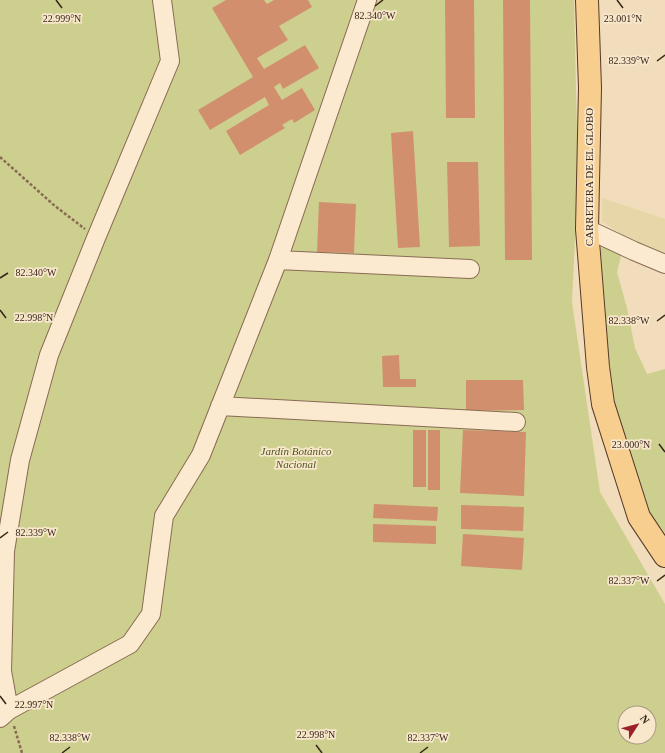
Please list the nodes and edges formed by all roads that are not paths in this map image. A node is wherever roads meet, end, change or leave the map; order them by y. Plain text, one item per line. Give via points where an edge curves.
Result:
1 (162, 0) edge
2 (366, 0) edge
3 (587, 0) edge
4 (587, 229) junction
5 (278, 260) junction
6 (665, 264) edge
7 (470, 269) dead end
8 (220, 406) junction
9 (516, 422) dead end
10 (665, 556) edge
11 (4, 714) edge

1 - 11 lane via 170,61 49,355 20,460 5,550 2,671
2 - 5 lane
3 - 4 main road, CARRETERA DE EL GLOBO via 590,88
4 - 6 lane
4 - 10 main road, CARRETERA DE EL GLOBO via 603,404 638,517
5 - 7 lane
5 - 8 lane
8 - 9 lane
8 - 11 lane via 200,455 164,516 151,614 130,644

